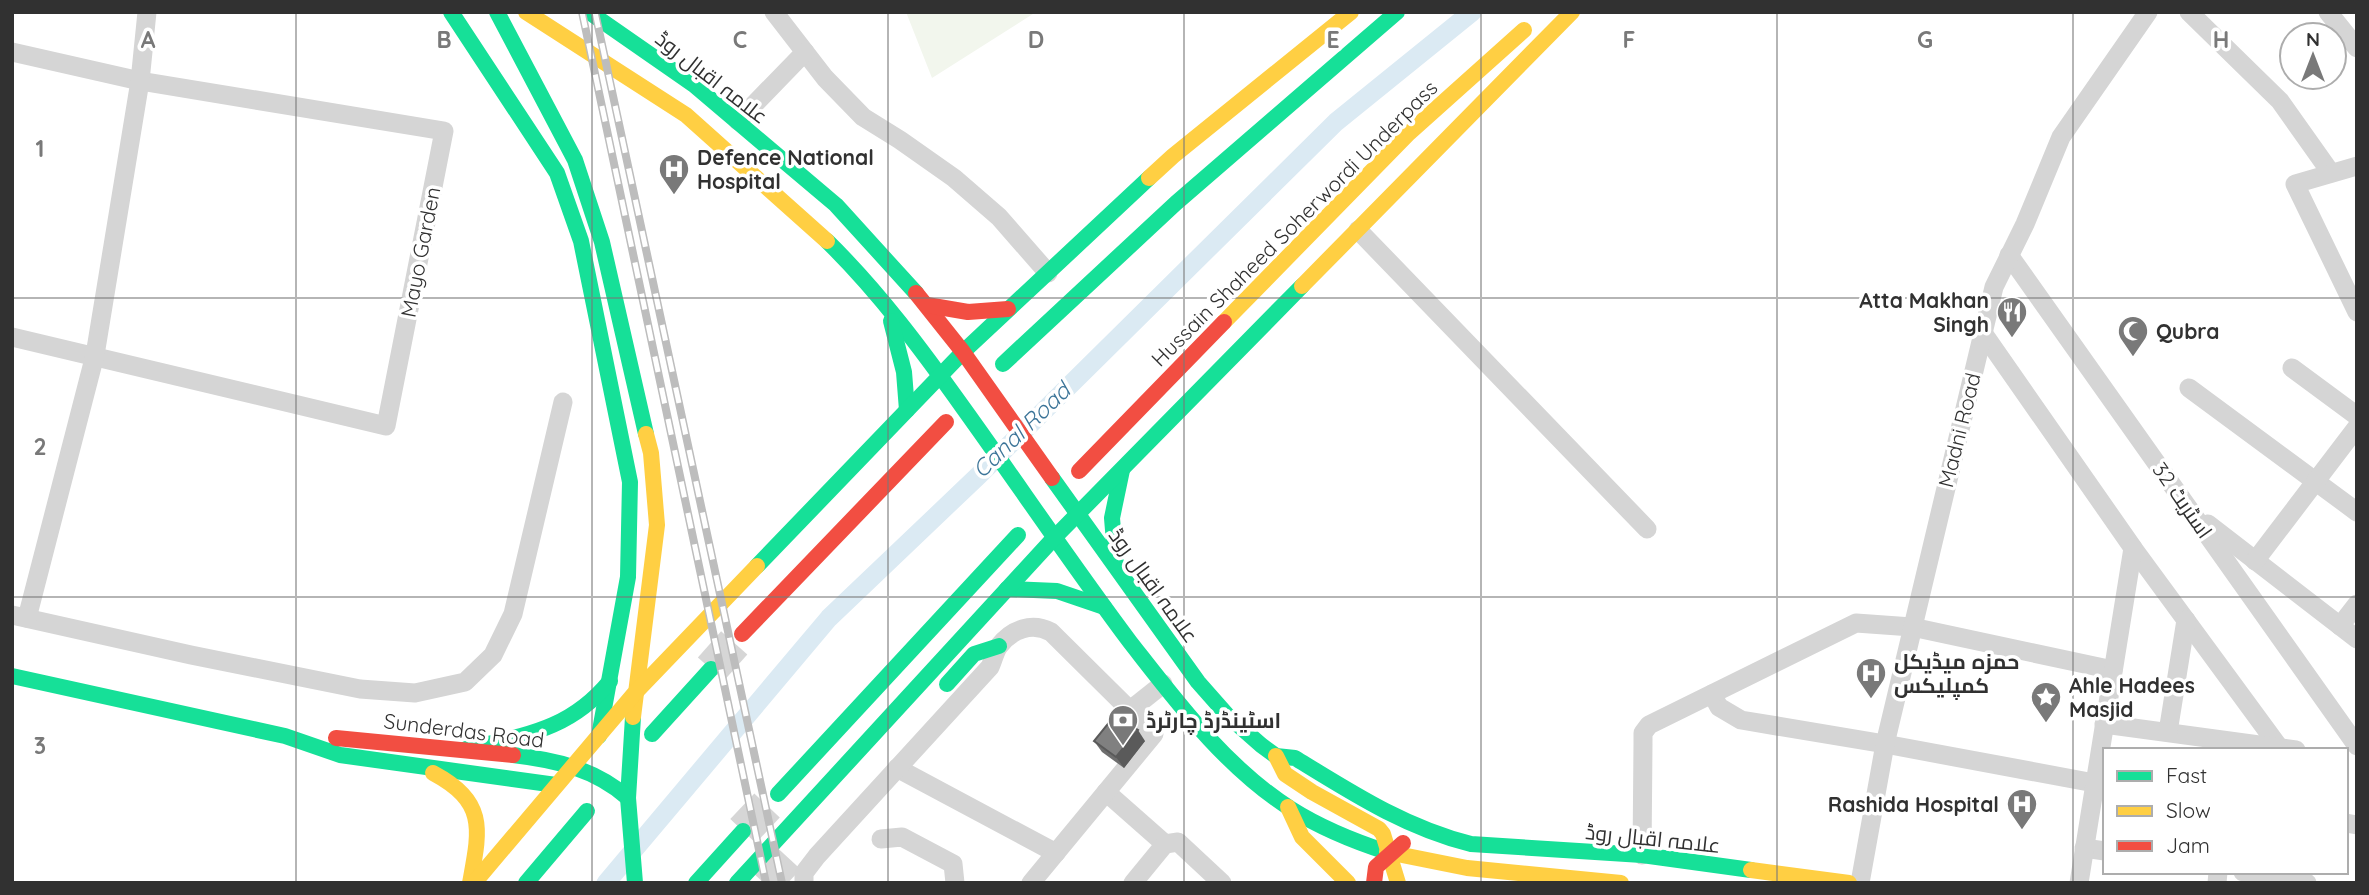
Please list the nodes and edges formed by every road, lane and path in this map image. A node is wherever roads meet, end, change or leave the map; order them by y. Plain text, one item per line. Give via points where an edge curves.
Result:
1 (147, 12) edge
2 (451, 12) edge
3 (497, 12) edge
4 (526, 12) edge
5 (589, 12) edge
6 (775, 12) edge
7 (1351, 12) edge
8 (1397, 12) edge
9 (1572, 12) edge
10 (2148, 12) edge
11 (2189, 12) edge
12 (2328, 12) edge
13 (1535, 21) dead end
14 (566, 37) junction
15 (2357, 48) edge
16 (12, 52) edge
17 (805, 52) junction
18 (527, 66) junction
19 (140, 81) junction
20 (738, 121) junction
21 (2357, 166) edge
22 (2331, 173) junction
23 (1358, 230) junction
24 (2010, 255) junction
25 (1048, 273) junction
26 (927, 305) junction
27 (887, 306) junction
28 (1009, 309) junction
29 (2357, 312) edge
30 (1983, 333) junction
31 (12, 337) edge
32 (963, 352) junction
33 (95, 355) junction
34 (1003, 364) dead end
35 (2292, 368) dead end
36 (940, 376) junction
37 (2189, 388) dead end
38 (563, 401) dead end
39 (907, 410) junction
40 (2357, 416) edge
41 (946, 422) dead end
42 (2357, 427) edge
43 (1122, 470) junction
44 (1079, 471) dead end
45 (2316, 482) junction
46 (2191, 512) junction
47 (2357, 512) edge
48 (1078, 516) junction
49 (1647, 529) dead end
50 (1018, 535) dead end
51 (1054, 538) junction
52 (2133, 548) junction
53 (2255, 561) junction
54 (1116, 566) junction
55 (1007, 589) junction
56 (2357, 604) edge
57 (1104, 607) junction
58 (20, 616) edge
59 (2186, 620) junction
60 (2340, 626) junction
61 (1912, 627) junction
62 (742, 634) tunnel mouth
63 (2357, 639) edge
64 (999, 646) junction
65 (711, 669) tunnel mouth
66 (2113, 670) junction
67 (12, 676) edge
68 (611, 680) junction
69 (1163, 684) junction
70 (634, 694) junction
71 (1712, 694) junction
72 (936, 696) dead end
73 (1129, 711) junction
74 (2104, 724) junction
75 (2168, 732) junction
76 (652, 734) dead end
77 (285, 736) junction
78 (599, 736) junction
79 (1885, 744) junction
80 (2242, 746) edge
81 (2357, 746) edge
82 (2288, 748) edge
83 (466, 749) junction
84 (1276, 757) junction
85 (418, 766) junction
86 (573, 766) junction
87 (897, 768) junction
88 (2100, 784) edge
89 (556, 785) junction
90 (1106, 792) junction
91 (778, 794) tunnel mouth
92 (628, 800) junction
93 (1288, 807) junction
94 (587, 811) dead end
95 (1422, 830) junction
96 (743, 831) tunnel mouth
97 (881, 839) dead end
98 (1165, 844) junction
99 (2084, 848) junction
100 (2103, 851) edge
101 (1056, 853) junction
102 (1389, 853) junction
103 (1642, 855) junction
104 (1702, 862) junction
105 (2255, 874) edge
106 (472, 883) edge
107 (526, 883) edge
108 (635, 883) edge
109 (696, 883) edge
110 (737, 883) edge
111 (804, 883) edge
112 (955, 883) edge
113 (1031, 883) edge
114 (1133, 883) edge
115 (1222, 883) edge
116 (1348, 883) edge
117 (1374, 883) edge
118 (1398, 883) edge
119 (1620, 883) edge
120 (1698, 883) edge
121 (1849, 883) edge
122 (1860, 883) edge
123 (2079, 883) edge
124 (2307, 883) edge

1 - 19 street
2 - 68 main road via 557,173 581,241 630,482 628,578
3 - 18 main road
4 - 14 main road
5 - 20 main road, علامہ اقبال روڈ via 695,85
6 - 17 street
7 - 25 main road via 1173,156
8 - 34 main road via 1176,203
9 - 23 main road
10 - 24 street, Madni Road via 2060,137
11 - 22 street via 2280,101
12 - 15 street
13 - 44 main road, Hussain Shaheed Soherwordi Underpass via 1409,132
14 - 18 main road via 535,42
14 - 27 main road via 685,115 819,232
16 - 19 street, Mayo Garden
17 - 20 street
17 - 25 street via 863,117 954,178 999,217
18 - 70 main road via 575,160 602,242 651,453 657,525
19 - 33 street
19 - 33 street, Mayo Garden via 444,131 386,426
20 - 26 main road, علامہ اقبال روڈ via 836,205
21 - 22 street
22 - 29 street via 2295,184
23 - 43 main road
23 - 49 street
24 - 30 street, Madni Road via 1994,287
24 - 46 street, اسٹریٹ 32
25 - 28 main road
26 - 28 main road via 956,313
26 - 32 main road, علامہ اقبال روڈ
27 - 36 main road
27 - 39 main road via 904,372
28 - 32 main road
30 - 52 street
30 - 61 street, Madni Road
31 - 33 street, Mayo Garden
32 - 36 main road
32 - 48 main road, علامہ اقبال روڈ
33 - 58 street
35 - 40 street
36 - 39 main road
36 - 51 main road
37 - 45 street
38 - 58 street via 513,614 493,654 465,682 415,693 360,689
39 - 70 main road
41 - 62 main road
42 - 45 street
43 - 48 main road
43 - 54 main road via 1112,518
45 - 47 street
45 - 53 street
46 - 53 street
46 - 81 street, اسٹریٹ 32
48 - 51 main road
48 - 54 main road, علامہ اقبال روڈ
50 - 91 main road
51 - 55 main road
51 - 57 main road
52 - 59 street
52 - 66 street
53 - 60 street
54 - 84 main road, علامہ اقبال روڈ via 1198,682 1228,716
55 - 57 main road via 1057,591
55 - 110 main road
56 - 60 street
57 - 69 main road
59 - 75 street
59 - 82 street
60 - 63 street
61 - 66 street
61 - 71 street via 1856,623
61 - 79 street, Madni Road
64 - 72 main road via 974,654
64 - 73 street via 1015,633 1039,625
64 - 87 street via 990,667
65 - 76 main road
66 - 74 street
67 - 77 main road, Sunderdas Road
68 - 78 main road
68 - 83 main road via 571,719
69 - 73 street
69 - 93 main road via 1210,740
70 - 78 main road
70 - 92 main road
71 - 79 street via 1719,707 1741,720
71 - 103 street via 1643,733
73 - 90 street via 1154,734
74 - 75 street
74 - 88 street
75 - 80 street
77 - 83 main road, Sunderdas Road
77 - 85 main road, Sunderdas Road via 340,755
78 - 86 main road
79 - 88 street
79 - 122 street, Madni Road
80 - 82 street
83 - 86 main road, Sunderdas Road
84 - 95 main road, علامہ اقبال روڈ via 1295,758
84 - 102 main road via 1285,774 1379,829
85 - 89 main road, Sunderdas Road
85 - 106 main road via 468,796 476,820
86 - 89 main road
86 - 92 main road, Sunderdas Road via 603,778
87 - 101 street
87 - 111 street via 817,856 804,873
88 - 99 street
89 - 106 main road
90 - 98 street
90 - 101 street
92 - 108 main road
93 - 102 main road via 1341,836
93 - 116 main road via 1302,837
94 - 107 main road
95 - 102 main road
95 - 103 main road, علامہ اقبال روڈ via 1471,844
96 - 109 main road
97 - 112 street via 902,837 953,864
98 - 114 street
98 - 115 street via 1178,842
99 - 100 street
99 - 123 street
101 - 113 street
102 - 117 main road via 1376,867
102 - 118 main road
102 - 119 main road
103 - 104 main road, علامہ اقبال روڈ
104 - 120 main road
104 - 121 main road, علامہ اقبال روڈ
105 - 124 street

